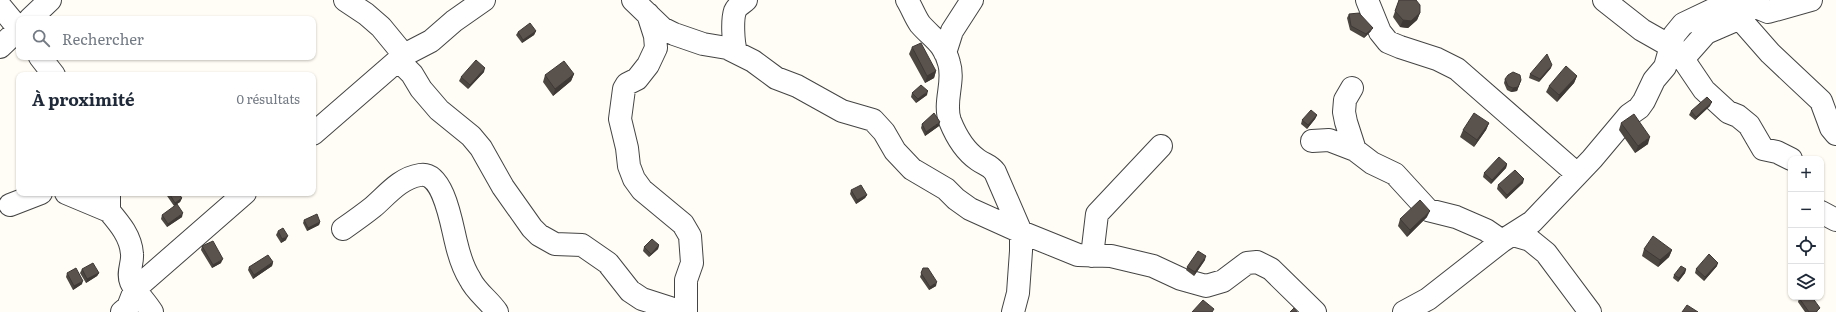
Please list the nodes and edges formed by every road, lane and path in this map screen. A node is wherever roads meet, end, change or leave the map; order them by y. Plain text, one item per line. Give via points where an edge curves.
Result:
1 (50, 0) edge
2 (345, 0) edge
3 (484, 0) edge
4 (746, 0) edge
5 (907, 0) edge
6 (972, 0) edge
7 (1367, 0) edge
8 (1604, 0) edge
9 (1811, 0) edge
10 (0, 6) edge
11 (640, 7) edge
12 (33, 16) edge
13 (16, 25) edge
14 (16, 32) edge
15 (0, 47) edge
16 (736, 52) junction
17 (945, 53) junction
18 (1677, 53) junction
19 (401, 57) junction
20 (42, 60) edge
21 (52, 72) edge
22 (1352, 88) dead end
23 (316, 131) edge
24 (1836, 134) edge
25 (1312, 141) dead end
26 (1161, 146) dead end
27 (1355, 150) junction
28 (1788, 158) edge
29 (1576, 173) junction
30 (33, 196) edge
31 (80, 196) edge
32 (242, 196) edge
33 (109, 202) edge
34 (10, 205) dead end
35 (1824, 214) edge
36 (1836, 220) edge
37 (343, 229) dead end
38 (1021, 232) junction
39 (1518, 235) junction
40 (1092, 256) junction
41 (135, 289) junction
42 (1017, 290) junction
43 (122, 312) edge
44 (152, 312) edge
45 (497, 312) edge
46 (675, 312) edge
47 (686, 312) edge
48 (1004, 312) edge
49 (1012, 312) edge
50 (1315, 312) edge
51 (1404, 312) edge
52 (1590, 312) edge

1 - 12 street
2 - 19 street via 381,27
3 - 19 street via 431,41
4 - 16 street via 734,13
5 - 17 street via 919,23 936,39
6 - 17 street via 952,31
7 - 29 street via 1383,38 1400,48 1437,59 1457,69
8 - 18 street
9 - 18 street via 1768,12 1742,1 1727,3 1683,24 1674,35
10 - 13 street
11 - 16 street via 662,28 674,34
11 - 47 street via 655,36 656,48 648,65 624,89 620,119 634,179 642,190 683,224 690,236 692,263 685,288
14 - 15 street
16 - 38 street via 776,78 797,86 842,111 873,120 884,132 895,151 912,169 946,189 962,204
17 - 38 street via 950,64 950,120 961,143 970,154 991,166 995,172
18 - 24 street via 1706,33 1741,20 1770,53 1821,101 1831,128
18 - 28 street via 1704,90 1728,112 1749,125 1763,149
18 - 29 street via 1654,80 1644,102
19 - 23 street
19 - 46 street via 431,102 471,136 481,148 503,187 539,235 555,244 582,245 608,263 630,291 642,299
20 - 21 street
22 - 27 street via 1344,112
25 - 27 street via 1329,140
26 - 40 street via 1097,214
27 - 39 street via 1372,163 1395,174 1428,210 1456,217 1486,230
29 - 39 street
30 - 34 street
31 - 33 street
32 - 41 street
33 - 41 street via 128,238 132,254 129,275
35 - 36 street
37 - 45 street via 400,183 421,174 427,176 445,198 461,261 470,280
38 - 40 street via 1078,255
38 - 42 street
39 - 51 street via 1428,299
39 - 52 street via 1546,253
40 - 50 street via 1111,256 1153,266 1181,279 1206,286 1223,281 1248,263 1257,262 1271,269
41 - 43 street via 128,307
41 - 44 street
42 - 48 street
42 - 49 street

